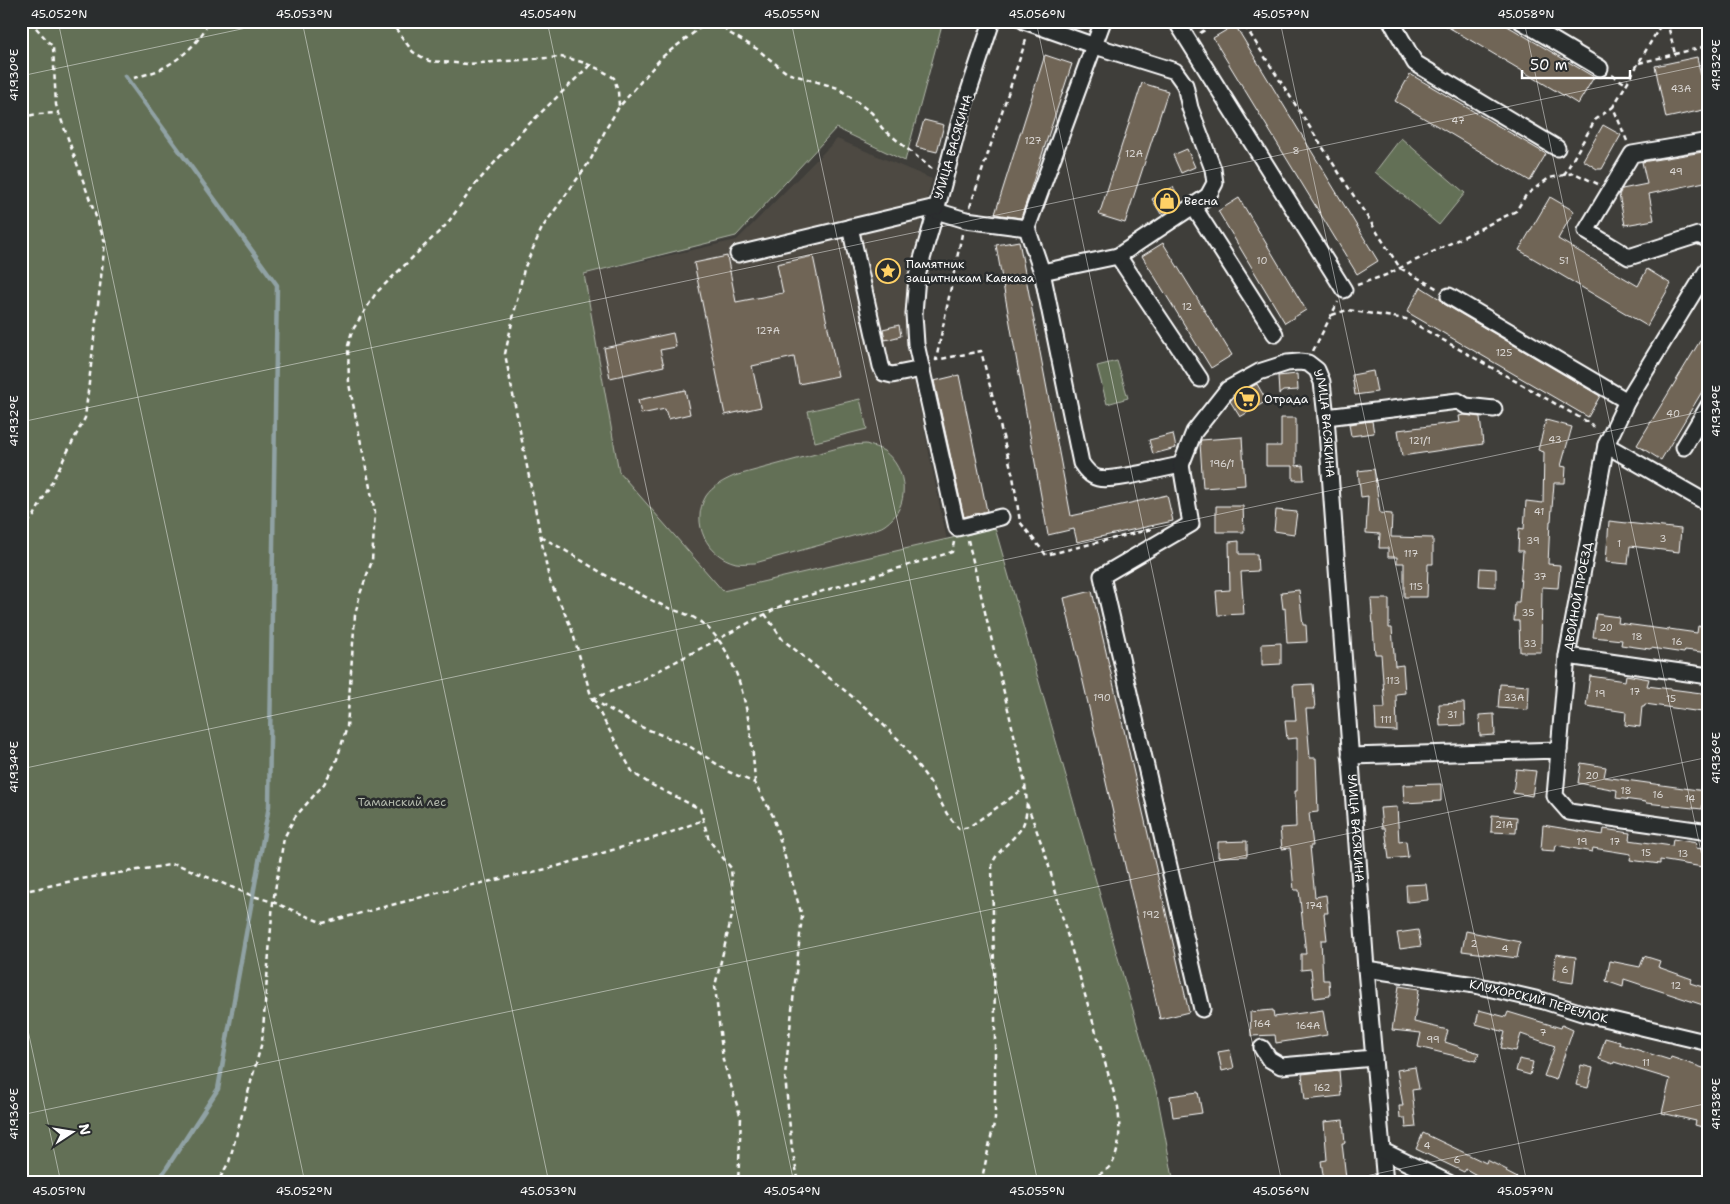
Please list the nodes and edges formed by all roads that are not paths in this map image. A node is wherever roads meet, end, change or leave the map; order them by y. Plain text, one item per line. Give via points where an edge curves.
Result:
1 (992, 21) edge
2 (1103, 21) edge
3 (1176, 21) edge
4 (1391, 21) edge
5 (1521, 21) edge
6 (1028, 23) edge
7 (1095, 46) junction
8 (1200, 59) junction
9 (1600, 68) dead end
10 (1175, 71) junction
11 (1709, 141) edge
12 (1557, 148) dead end
13 (1193, 206) junction
14 (936, 209) junction
15 (850, 227) junction
16 (1027, 228) junction
17 (1709, 240) edge
18 (738, 254) dead end
19 (1118, 256) junction
20 (1709, 267) edge
21 (1042, 272) junction
22 (1344, 290) road end
23 (1449, 296) road end
24 (1275, 334) dead end
25 (922, 369) junction
26 (1200, 379) dead end
27 (1626, 401) junction
28 (1709, 405) edge
29 (1494, 409) dead end
30 (1326, 417) junction
31 (1606, 445) junction
32 (1684, 447) dead end
33 (1181, 465) junction
34 (1709, 504) edge
35 (1001, 517) dead end
36 (1567, 656) junction
37 (1709, 676) edge
38 (1559, 750) junction
39 (1350, 756) junction
40 (1709, 832) edge
41 (1366, 969) junction
42 (1202, 1009) dead end
43 (1709, 1043) edge
44 (1262, 1048) dead end
45 (1374, 1058) junction
46 (1383, 1151) junction
47 (1386, 1183) edge
48 (1449, 1183) edge

1 - 14 street, УЛИЦА ВАСЯКИНА via 963,109
2 - 7 street
3 - 8 street
4 - 12 street via 1415,63
5 - 9 street
6 - 7 street
7 - 10 street
7 - 16 street
8 - 10 street
8 - 22 street
10 - 13 street via 1185,85 1190,108 1213,168 1215,183 1208,196
11 - 17 street via 1632,154 1586,231 1629,257 1698,235
13 - 19 street
13 - 24 street
14 - 15 street
14 - 16 street, УЛИЦА ВАСЯКИНА via 966,220
14 - 25 street via 917,276 914,314
15 - 18 street
15 - 25 street via 884,373 892,375
16 - 21 street
19 - 21 street
19 - 26 street
20 - 27 street, ДВОЙНОЙ ПРОЕЗД
21 - 33 street via 1081,462 1087,472 1097,478 1110,479
23 - 27 street
25 - 35 street via 960,527
27 - 31 street, ДВОЙНОЙ ПРОЕЗД
28 - 32 street
29 - 30 street via 1466,406 1458,401
30 - 33 street, УЛИЦА ВАСЯКИНА via 1322,382 1317,370 1308,363 1287,363 1259,372 1228,389 1194,432
30 - 39 street, УЛИЦА ВАСЯКИНА
31 - 34 street
31 - 36 street, ДВОЙНОЙ ПРОЕЗД
33 - 42 street via 1191,524 1102,576
36 - 37 street
36 - 38 street, ДВОЙНОЙ ПРОЕЗД
38 - 39 street
38 - 40 street, ДВОЙНОЙ ПРОЕЗД via 1555,796 1569,812
39 - 41 street, УЛИЦА ВАСЯКИНА
41 - 43 street, КЛУХОРСКИЙ ПЕРЕУЛОК via 1475,985
41 - 45 street, УЛИЦА ВАСЯКИНА
44 - 45 street via 1269,1060 1281,1066
45 - 46 street, УЛИЦА ВАСЯКИНА
46 - 47 street, УЛИЦА ВАСЯКИНА
46 - 48 street

